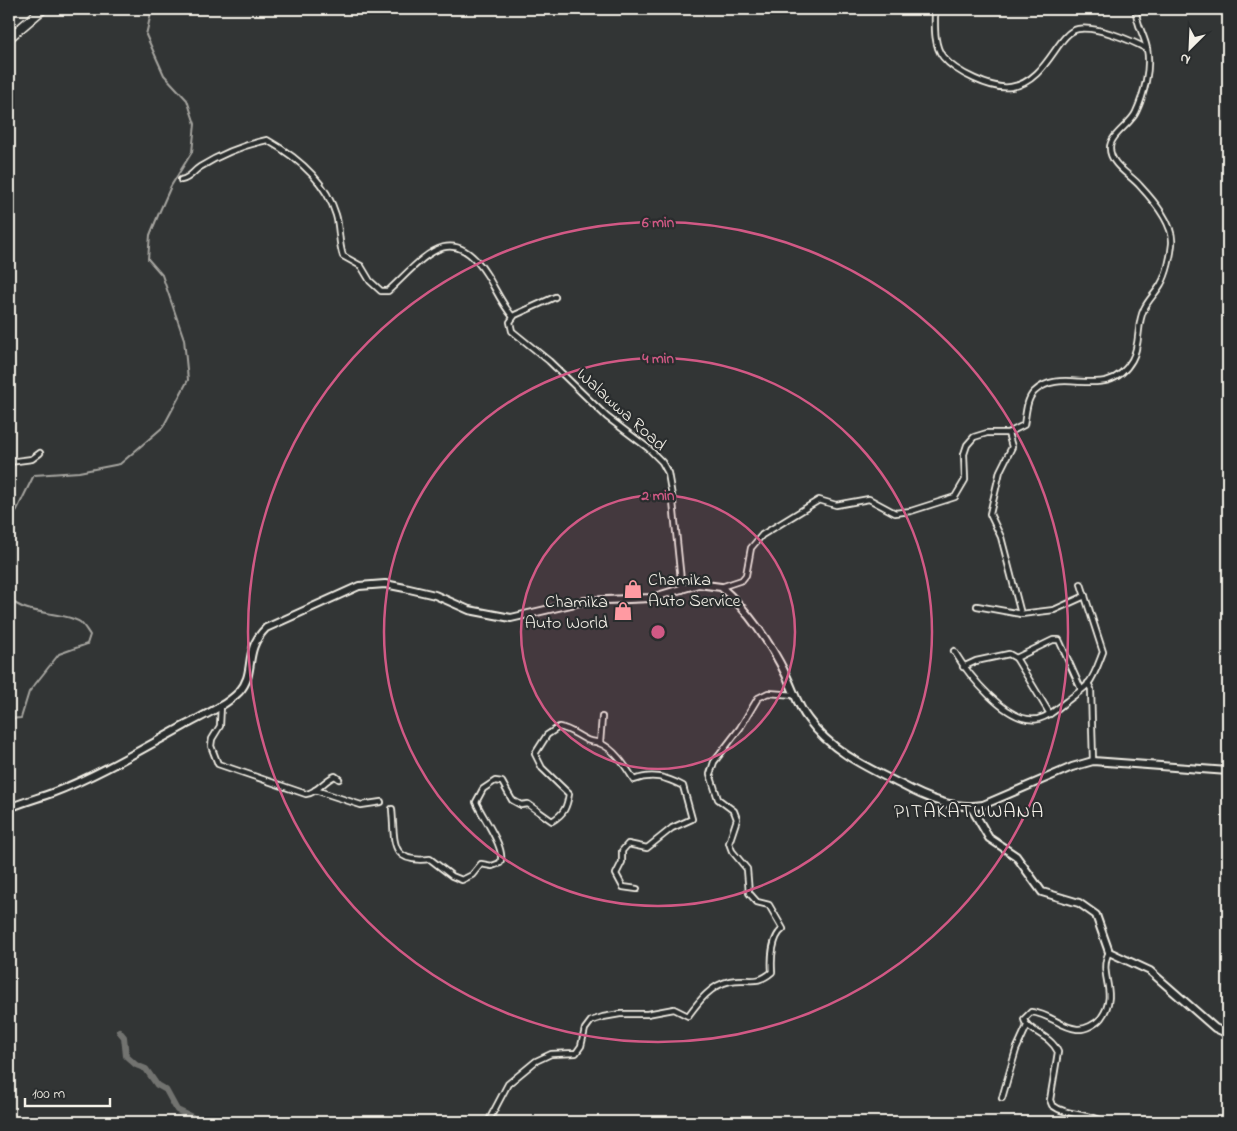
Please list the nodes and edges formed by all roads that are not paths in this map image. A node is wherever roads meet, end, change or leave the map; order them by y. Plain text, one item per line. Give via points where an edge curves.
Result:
1 (42, 9) edge
2 (935, 9) edge
3 (1136, 9) edge
4 (9, 38) edge
5 (1147, 49) junction
6 (181, 180) dead end
7 (555, 297) dead end
8 (513, 317) junction
9 (1008, 433) junction
10 (40, 453) dead end
11 (9, 462) edge
12 (1081, 584) dead end
13 (721, 587) junction
14 (682, 590) junction
15 (1085, 596) junction
16 (976, 606) dead end
17 (1021, 614) junction
18 (954, 651) dead end
19 (1016, 658) junction
20 (963, 666) junction
21 (1088, 683) junction
22 (1082, 689) junction
23 (795, 695) junction
24 (221, 705) junction
25 (1050, 714) junction
26 (602, 717) dead end
27 (600, 743) junction
28 (1093, 761) junction
29 (1228, 771) edge
30 (339, 780) dead end
31 (315, 790) junction
32 (381, 802) dead end
33 (971, 807) junction
34 (9, 808) edge
35 (392, 809) dead end
36 (636, 889) dead end
37 (1109, 952) junction
38 (1027, 1026) junction
39 (1228, 1034) edge
40 (1002, 1098) dead end
41 (488, 1122) edge
42 (1104, 1122) edge

1 - 4 main road
2 - 5 street via 936,36 942,56 966,76 1010,87 1037,74 1066,34 1078,29 1114,34
3 - 5 street
5 - 9 street via 1148,62 1136,113 1112,140 1110,148 1118,165 1139,185 1171,227 1172,244 1162,283 1144,307 1132,360 1117,378 1103,383 1076,381 1046,385 1033,393 1024,424
6 - 8 street via 190,178 198,169 224,154 267,140 306,167 328,196 337,216 338,242 343,256 361,266 381,291 388,291 428,253 445,246 458,246 474,258
7 - 8 street
8 - 14 street, Walawwa Road via 510,322 512,331 662,462 668,473 673,502
9 - 13 street via 987,433 974,437 967,445 965,480 955,497 911,511 895,512 869,499 836,505 819,500 762,535 751,548 746,575 742,580
9 - 17 street via 1012,448 1000,471 990,514 1001,537
10 - 11 street via 32,458
12 - 15 street
13 - 14 main road via 698,584
13 - 23 main road via 754,623
14 - 24 main road via 651,598 584,601 511,618 469,610 405,588 385,584 359,586 266,628 252,648 246,683
15 - 17 street via 1054,610
15 - 21 street via 1103,652
16 - 17 street
18 - 20 street
19 - 20 street via 1009,654
19 - 22 street via 1058,640
19 - 25 street
20 - 25 street via 985,692 1006,709 1022,717 1036,719
21 - 22 street
21 - 28 street via 1091,689
22 - 25 street
23 - 33 main road via 806,718 817,731 855,761 936,801
23 - 41 street via 768,693 758,698 714,762 710,774 718,799 734,811 737,820 729,843 747,869 749,893 757,902 769,905 783,929 771,956 772,972 763,980 731,981 715,987 688,1016 674,1009 620,1014 591,1021 576,1053 551,1054 536,1061 508,1084
24 - 31 street via 220,726 211,746 218,764 306,794
24 - 34 main road via 133,754 53,793
26 - 27 street
27 - 35 street via 588,740 570,728 559,727 540,743 536,754 542,768 568,794 567,806 552,821 528,804 512,800 502,782 495,781 483,789 476,802 503,858 492,866 481,864 472,875 462,880 430,859 404,858 395,842
27 - 36 street via 624,765 634,780 644,776 663,776 683,786 692,819 672,828 647,848 628,844 622,851 622,862 616,874 623,887
28 - 29 main road
28 - 33 main road via 1072,766 983,805
30 - 31 street via 335,776 330,778
31 - 32 street via 361,805
33 - 37 main road via 989,838 1016,856 1042,892 1079,903 1096,915
37 - 38 street via 1106,968 1109,999 1107,1009 1097,1022 1076,1029 1060,1024 1044,1013 1031,1012 1024,1019
37 - 39 main road via 1150,971 1215,1028
38 - 40 street via 1016,1050
38 - 42 street via 1049,1038 1058,1052 1050,1100 1052,1105

